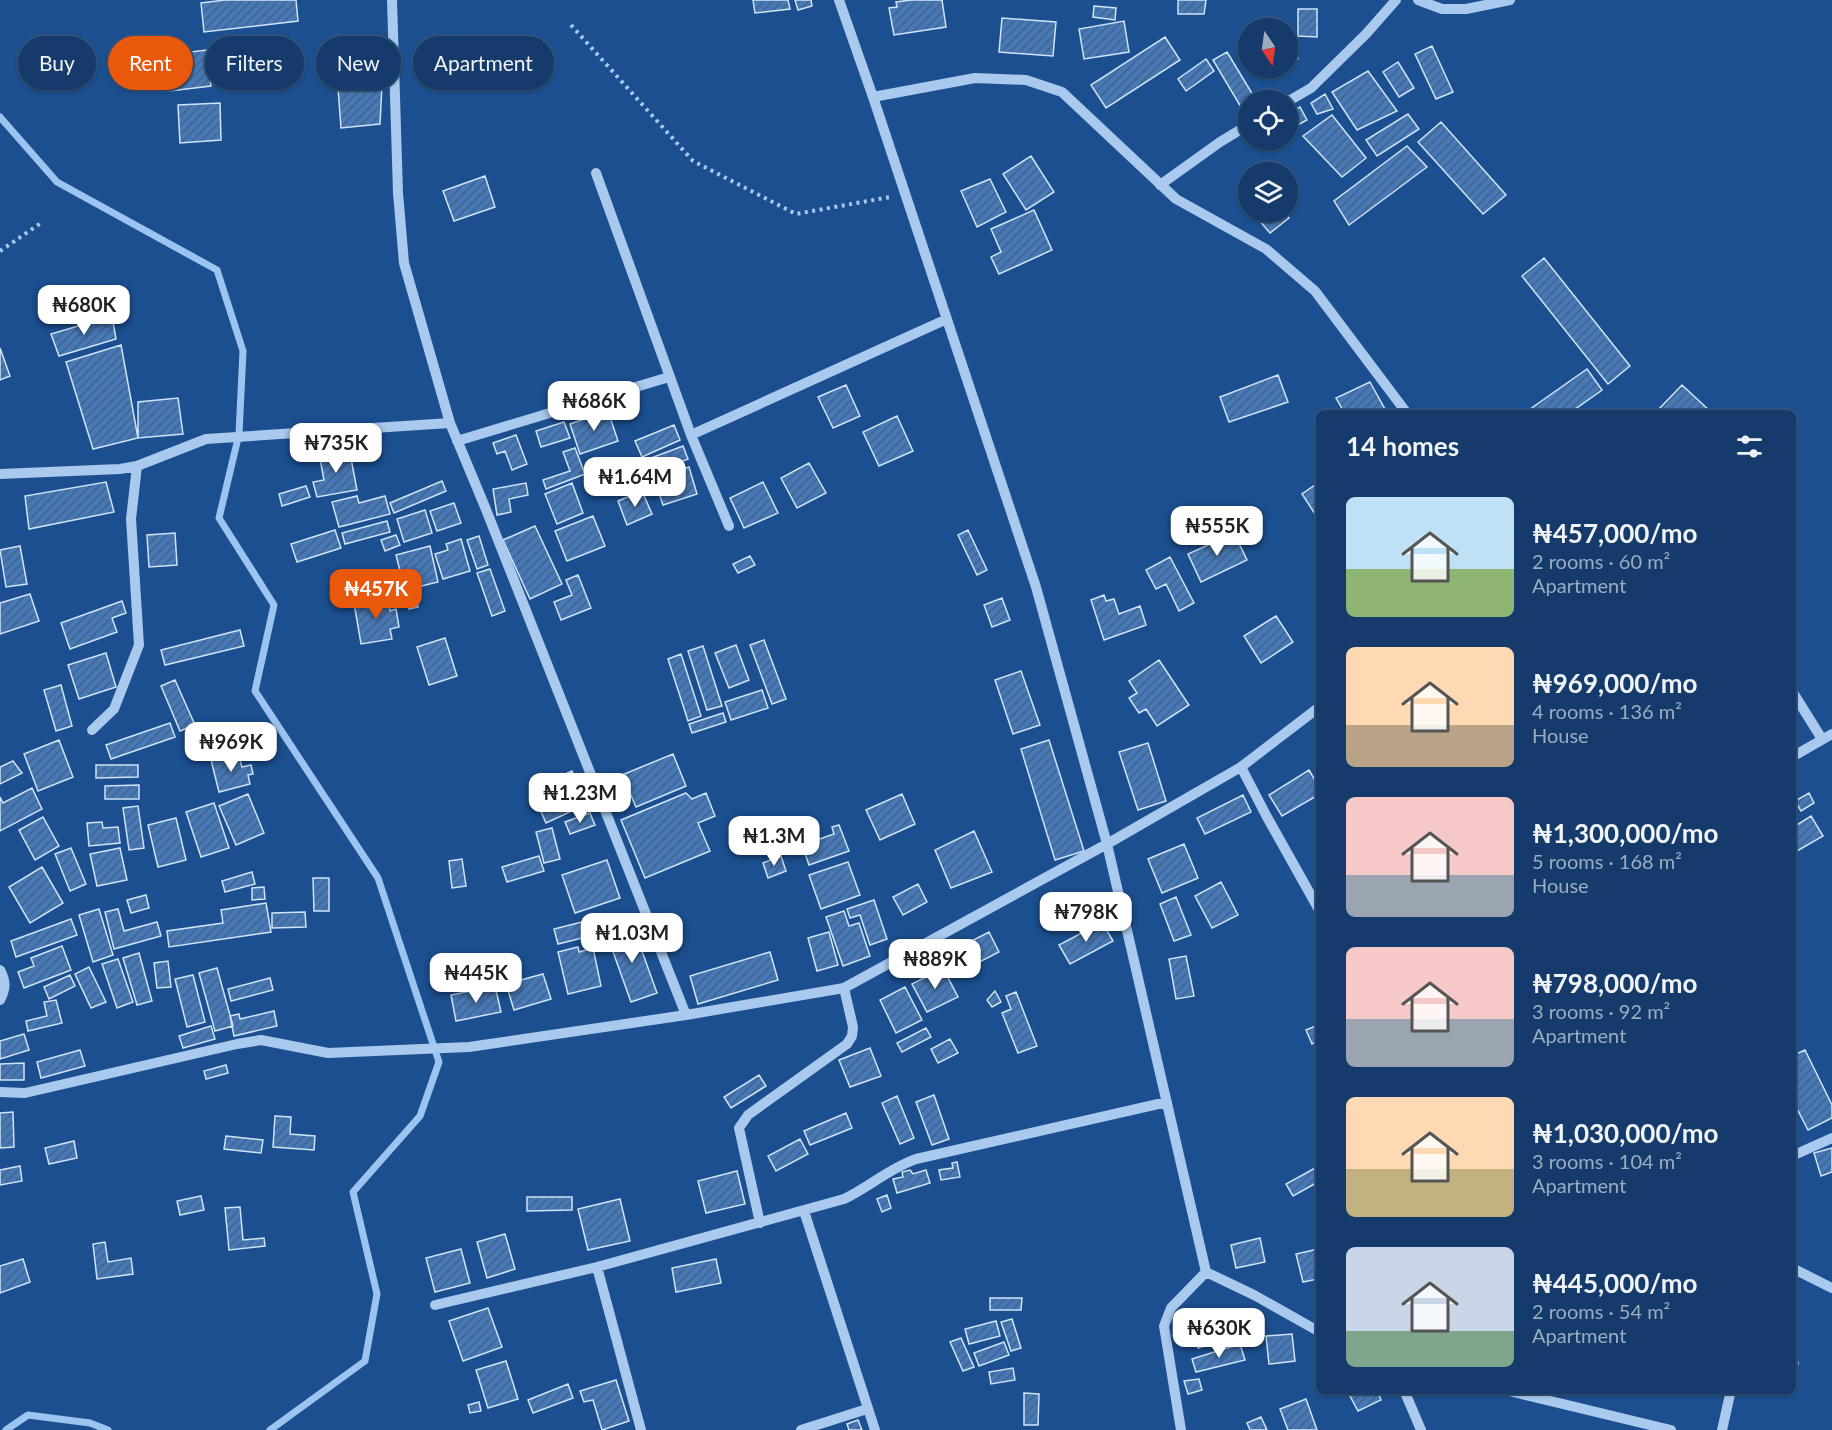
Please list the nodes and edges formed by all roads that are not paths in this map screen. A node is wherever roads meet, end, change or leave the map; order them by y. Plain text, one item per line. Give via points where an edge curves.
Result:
1 (392, 0) edge
2 (839, 0) edge
3 (1395, 0) edge
4 (1418, 0) edge
5 (1510, 0) edge
6 (1298, 96) edge
7 (873, 97) junction
8 (1238, 131) edge
9 (596, 173) dead end
10 (1160, 186) junction
11 (947, 319) junction
12 (669, 377) junction
13 (1404, 410) edge
14 (450, 423) junction
15 (691, 435) junction
16 (457, 441) junction
17 (137, 466) junction
18 (0, 474) edge
19 (729, 526) dead end
20 (1796, 696) edge
21 (1316, 710) edge
22 (92, 730) dead end
23 (1827, 736) edge
24 (1796, 755) edge
25 (1241, 766) junction
26 (1107, 844) junction
27 (1316, 904) edge
28 (0, 970) edge
29 (844, 988) junction
30 (0, 1000) edge
31 (686, 1015) junction
32 (0, 1092) edge
33 (1167, 1102) junction
34 (1832, 1138) edge
35 (1796, 1154) edge
36 (804, 1211) junction
37 (760, 1222) junction
38 (597, 1267) junction
39 (1796, 1270) edge
40 (1206, 1272) junction
41 (1832, 1288) edge
42 (435, 1305) dead end
43 (1316, 1330) edge
44 (1406, 1394) edge
45 (1522, 1394) edge
46 (1730, 1394) edge
47 (867, 1409) junction
48 (641, 1430) edge
49 (801, 1430) edge
50 (875, 1430) edge
51 (1181, 1430) edge
52 (1421, 1430) edge
53 (1671, 1430) edge
54 (1722, 1430) edge

1 - 14 street via 404,263
2 - 7 street
3 - 6 street via 1366,34 1311,88
4 - 5 street via 1442,9 1467,9
7 - 10 street via 975,78 1026,80 1062,92
7 - 11 street
8 - 10 street
9 - 12 street
10 - 13 street via 1176,200 1266,249 1315,291
11 - 15 street
11 - 26 street via 1036,587
12 - 15 street
12 - 16 street
14 - 16 street
14 - 17 street via 206,439
15 - 19 street
16 - 31 street
17 - 18 street
17 - 22 street via 131,519 139,645 114,709
20 - 23 street
21 - 25 street
23 - 24 street
25 - 26 street
25 - 27 street
26 - 29 street
26 - 33 street
28 - 30 street via 5,981
29 - 31 street
29 - 37 street via 853,1027 847,1044 748,1115 740,1128
31 - 32 street via 469,1047 328,1053 261,1040 25,1093
33 - 36 street via 916,1159 900,1164 862,1191
33 - 40 street
34 - 35 street
36 - 37 street
36 - 47 street
37 - 38 street
38 - 42 street
38 - 48 street
39 - 41 street
40 - 43 street
40 - 51 street via 1171,1308 1164,1326
44 - 52 street
45 - 53 street
46 - 54 street
47 - 49 street
47 - 50 street

